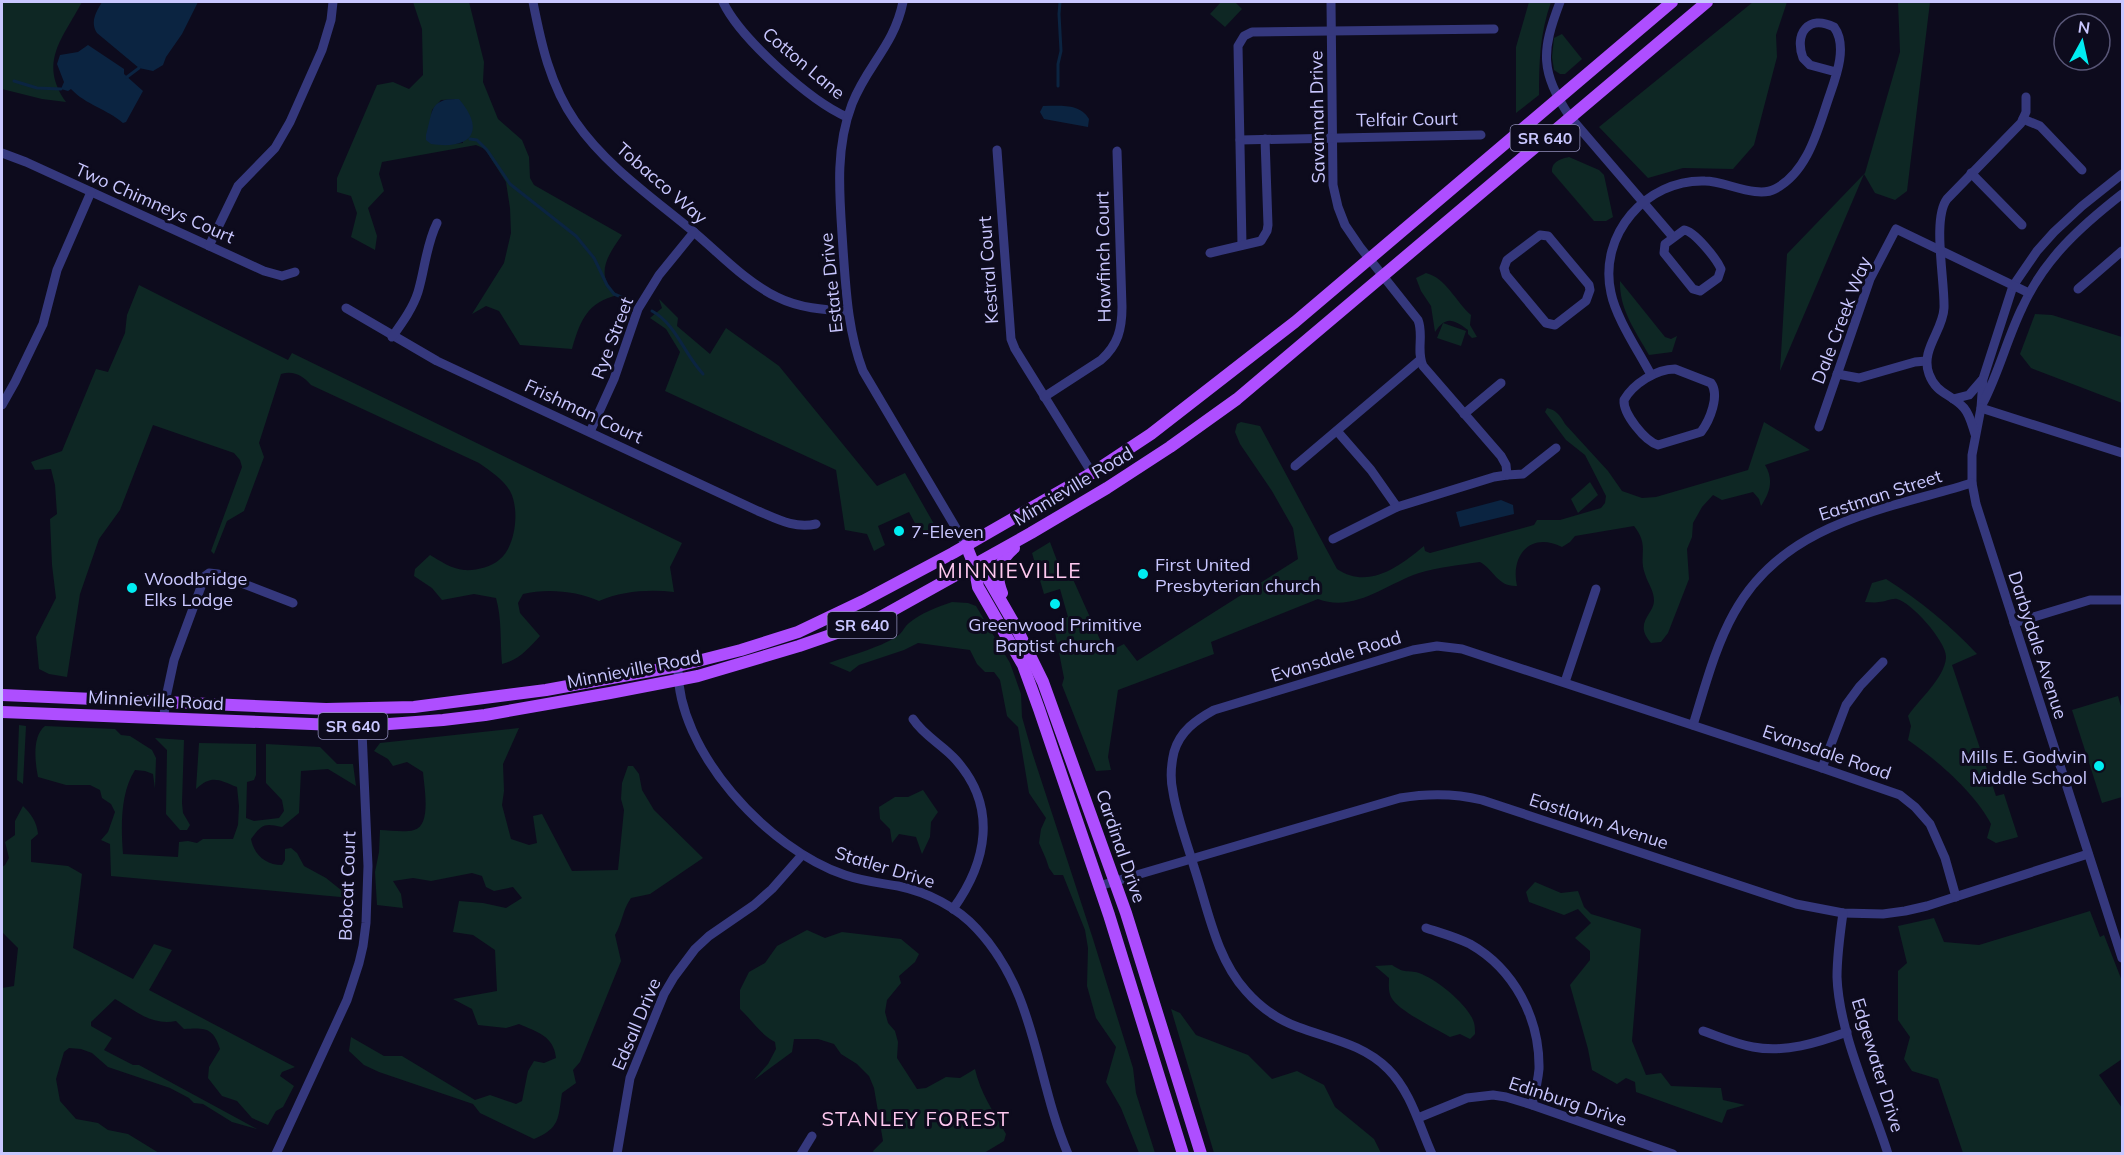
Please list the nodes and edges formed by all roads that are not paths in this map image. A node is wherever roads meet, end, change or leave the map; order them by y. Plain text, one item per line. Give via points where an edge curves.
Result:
1 (333, 2) edge
2 (533, 2) edge
3 (723, 2) edge
4 (903, 2) edge
5 (1331, 2) edge
6 (1560, 2) edge
7 (1672, 2) edge
8 (1707, 2) edge
9 (1494, 29) dead end
10 (1331, 32) junction
11 (1836, 72) junction
12 (2026, 97) dead end
13 (1558, 99) junction
14 (847, 117) junction
15 (1570, 117) junction
16 (2023, 119) junction
17 (1481, 135) dead end
18 (1333, 137) junction
19 (1265, 139) junction
20 (1240, 140) junction
21 (997, 150) dead end
22 (1118, 150) dead end
23 (2, 153) edge
24 (2082, 170) dead end
25 (1971, 173) junction
26 (2122, 174) edge
27 (92, 192) junction
28 (2122, 194) edge
29 (1642, 202) junction
30 (437, 224) dead end
31 (2022, 225) dead end
32 (694, 232) junction
33 (1673, 237) junction
34 (1242, 245) junction
35 (209, 246) junction
36 (1940, 250) junction
37 (2122, 251) edge
38 (1210, 253) dead end
39 (1369, 258) junction
40 (295, 272) dead end
41 (1383, 276) junction
42 (2013, 286) junction
43 (1610, 287) junction
44 (2078, 289) dead end
45 (1590, 290) junction
46 (2029, 293) junction
47 (346, 308) dead end
48 (848, 311) junction
49 (392, 337) junction
50 (1420, 360) junction
51 (1926, 362) junction
52 (1837, 374) junction
53 (1651, 375) junction
54 (1983, 379) junction
55 (1501, 383) dead end
56 (1044, 397) junction
57 (1953, 399) junction
58 (2, 405) edge
59 (1981, 408) junction
60 (1464, 414) junction
61 (1819, 427) dead end
62 (1337, 431) junction
63 (590, 432) junction
64 (1976, 436) junction
65 (1556, 448) dead end
66 (2122, 453) edge
67 (1295, 466) dead end
68 (1092, 473) junction
69 (1506, 475) junction
70 (1972, 483) junction
71 (1397, 507) junction
72 (816, 524) dead end
73 (1031, 533) junction
74 (1333, 539) dead end
75 (966, 546) junction
76 (974, 565) junction
77 (1596, 590) dead end
78 (2122, 600) edge
79 (293, 603) dead end
80 (2014, 623) junction
81 (1016, 627) junction
82 (1882, 662) dead end
83 (678, 666) junction
84 (678, 680) junction
85 (1564, 682) junction
86 (2, 694) edge
87 (165, 702) junction
88 (361, 709) junction
89 (2, 712) edge
90 (164, 718) junction
91 (913, 719) dead end
92 (1693, 724) junction
93 (362, 726) junction
94 (1822, 768) junction
95 (2088, 854) junction
96 (802, 855) junction
97 (1192, 859) junction
98 (1115, 882) junction
99 (1099, 886) junction
100 (1956, 897) junction
101 (953, 909) junction
102 (1844, 913) junction
103 (1426, 928) dead end
104 (2122, 957) edge
105 (1703, 1031) dead end
106 (1847, 1032) junction
107 (1532, 1106) junction
108 (1418, 1118) junction
109 (812, 1136) dead end
110 (276, 1154) edge
111 (617, 1154) edge
112 (801, 1154) edge
113 (1068, 1154) edge
114 (1183, 1154) edge
115 (1201, 1154) edge
116 (1432, 1154) edge
117 (1673, 1154) edge
118 (1888, 1154) edge

1 - 35 street via 322,50 290,122 275,147 238,186
2 - 32 street, Tobacco Way via 552,78 574,121 623,173
3 - 14 street, Cotton Lane via 764,54
4 - 14 street, Estate Drive via 889,42 861,85
5 - 10 street, Savannah Drive
6 - 13 street via 1546,48 1548,75
7 - 13 main road, Minnieville Road / SR 640
8 - 15 main road, Minnieville Road / SR 640
9 - 10 street
10 - 18 street, Savannah Drive
10 - 20 street via 1252,32 1240,40
11 - 11 street via 1803,58 1800,37 1809,26 1827,24 1835,29 1840,52
11 - 29 street via 1811,150 1779,188 1762,193 1713,181 1683,182
12 - 16 street
13 - 15 street
13 - 39 main road, Minnieville Road / SR 640
14 - 48 street, Estate Drive via 838,180
15 - 29 street
15 - 41 main road, Minnieville Road / SR 640
16 - 24 street via 2040,126
16 - 25 street
17 - 18 street, Telfair Court
18 - 19 street, Telfair Court
18 - 39 street, Savannah Drive via 1338,207 1345,225
19 - 20 street, Telfair Court
19 - 34 street via 1267,231 1261,241
20 - 34 street
21 - 56 street, Kestral Court via 1009,328 1015,349
22 - 56 street, Hawfinch Court via 1121,328 1109,353
23 - 27 street, Two Chimneys Court
25 - 31 street
25 - 36 street via 1942,206
26 - 42 street, Darbydale Avenue via 2054,232
27 - 35 street, Two Chimneys Court
27 - 58 street via 57,270 43,324
28 - 46 street, Darbydale Avenue via 2060,248
29 - 33 street
29 - 43 street via 1624,222 1614,244
30 - 49 street via 418,293
32 - 48 street, Tobacco Way via 751,281 779,298 810,308
32 - 63 street, Rye Street via 658,275 638,309 614,379
33 - 33 street via 1689,230 1719,265 1719,276 1702,291 1693,289 1665,256 1664,246
34 - 38 street
35 - 40 street, Two Chimneys Court via 276,275
36 - 42 street, Dale Creek Way
36 - 51 street via 1944,308
36 - 52 street, Dale Creek Way via 1896,230 1870,279
37 - 44 street
39 - 41 street, Savannah Drive
39 - 68 main road, Minnieville Road / SR 640 via 1197,400
41 - 50 street, Savannah Drive via 1420,323
41 - 73 main road, Minnieville Road / SR 640 via 1237,399 1116,482
42 - 46 street, Dale Creek Way
42 - 54 street, Darbydale Avenue
43 - 45 street
43 - 53 street via 1615,308
45 - 45 street via 1546,235 1536,236 1504,265 1506,275 1548,324 1559,323 1586,301
46 - 59 street, Darbydale Avenue
47 - 49 street, Frishman Court
48 - 75 street, Estate Drive via 863,371
49 - 63 street, Frishman Court
50 - 60 street
50 - 62 street
51 - 52 street via 1859,378
51 - 57 street via 1936,387
52 - 61 street, Dale Creek Way
53 - 53 street via 1675,369 1711,382 1716,395 1701,432 1662,445 1648,440 1626,414 1624,404 1628,394
54 - 57 street via 1973,392
54 - 59 street, Darbydale Avenue
55 - 60 street
56 - 68 street, Kestral Court
57 - 64 street via 1965,410
59 - 64 street, Darbydale Avenue
59 - 66 street
60 - 69 street via 1502,456
62 - 67 street
62 - 71 street via 1376,475
63 - 72 street, Frishman Court via 790,524
64 - 70 street, Darbydale Avenue
65 - 69 street via 1523,474
68 - 75 main road, Minnieville Road / SR 640
69 - 71 street
70 - 80 street, Darbydale Avenue
70 - 92 street, Eastman Street via 1835,525 1782,555 1735,612
71 - 74 street
73 - 76 main road, Minnieville Road / SR 640
73 - 81 main road via 1004,558 998,569 999,584
75 - 76 main road, Cardinal Drive
75 - 83 main road, Minnieville Road / SR 640 via 798,632
76 - 81 main road, Cardinal Drive via 986,575
76 - 84 main road, Minnieville Road / SR 640 via 854,628
76 - 99 main road, Cardinal Drive via 978,586 1023,665
77 - 85 street
78 - 80 street via 2090,600
79 - 87 street via 218,574 205,576 174,660
80 - 95 street, Darbydale Avenue
81 - 98 main road, Cardinal Drive via 1043,682
82 - 94 street via 1846,705
83 - 84 street, Statler Drive
83 - 88 main road, Minnieville Road / SR 640 via 482,699
84 - 93 main road, Minnieville Road / SR 640 via 466,717
84 - 96 street, Statler Drive via 695,738 719,777 754,815
85 - 92 street, Evansdale Road
85 - 97 street, Evansdale Road via 1461,648 1437,646 1214,710 1179,738 1172,765 1173,792
86 - 87 main road, Minnieville Road / SR 640
87 - 88 main road, Minnieville Road / SR 640
87 - 90 street
88 - 93 street, Bobcat Court
89 - 90 main road, Minnieville Road / SR 640
90 - 93 main road, Minnieville Road / SR 640
91 - 101 street via 967,773 982,816 979,862
92 - 94 street, Evansdale Road
93 - 110 street, Bobcat Court via 368,884 359,963
94 - 100 street, Evansdale Road via 1889,790 1915,807 1937,837
95 - 100 street, Eastlawn Avenue
95 - 104 street, Darbydale Avenue
96 - 101 street, Statler Drive via 845,875 916,891
96 - 111 street, Edsall Drive via 754,905 695,949 674,977 630,1078
97 - 98 street, Eastlawn Avenue
97 - 102 street, Eastlawn Avenue via 1400,798 1445,794 1492,803 1796,904
97 - 108 street, Evansdale Road via 1221,951 1248,994 1292,1025 1353,1046 1377,1059 1405,1091
98 - 99 street, Eastlawn Avenue
98 - 115 main road, Cardinal Drive
99 - 114 main road, Cardinal Drive
100 - 102 street, Eastlawn Avenue via 1905,911
101 - 113 street, Statler Drive via 988,942 1014,983 1029,1019 1051,1110
102 - 106 street, Edgewater Drive via 1837,977
103 - 107 street via 1483,952 1515,985 1530,1015 1537,1046 1539,1070
105 - 106 street via 1745,1045 1773,1048 1809,1044
106 - 118 street, Edgewater Drive
107 - 108 street, Edinburg Drive via 1506,1097 1480,1095
107 - 117 street, Edinburg Drive
108 - 116 street, Evansdale Road
109 - 112 street

